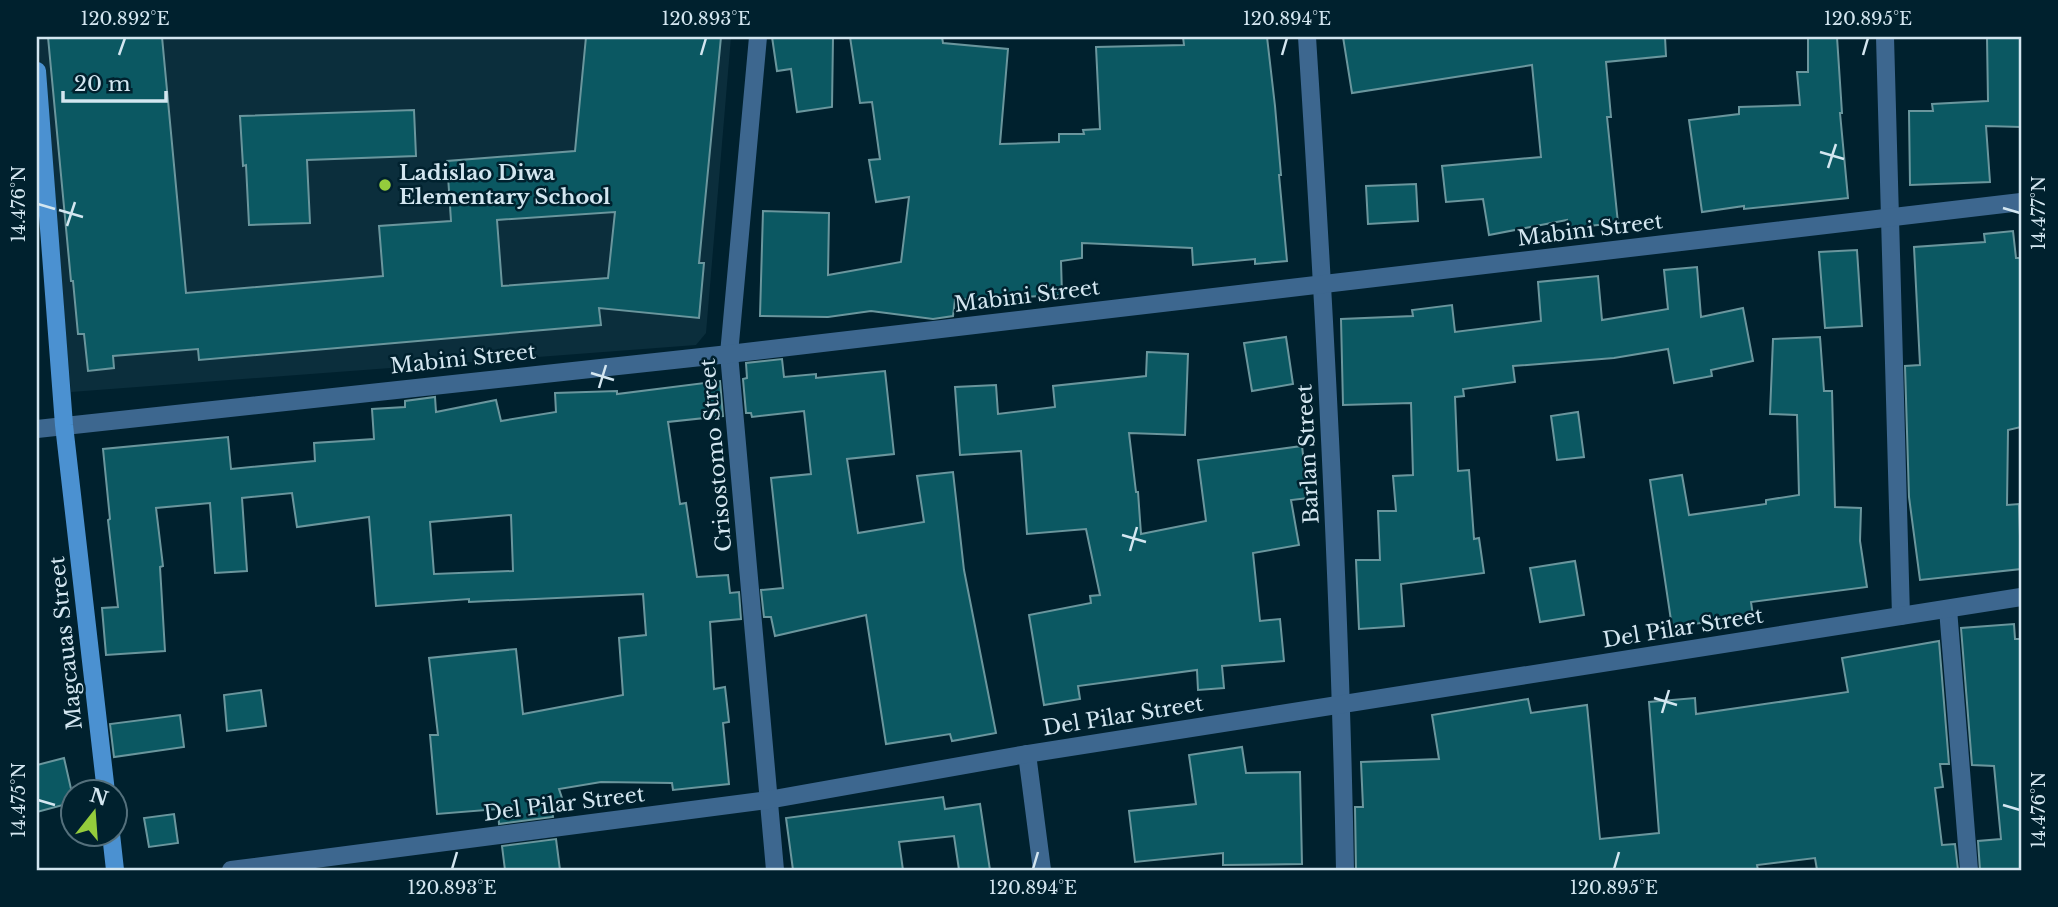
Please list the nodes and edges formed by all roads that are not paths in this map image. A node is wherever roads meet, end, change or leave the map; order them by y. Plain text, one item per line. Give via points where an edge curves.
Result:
1 (758, 37) edge
2 (1307, 37) edge
3 (1885, 37) edge
4 (37, 71) edge
5 (2021, 202) edge
6 (1890, 218) junction
7 (1323, 284) junction
8 (729, 354) junction
9 (64, 425) junction
10 (37, 429) edge
11 (2021, 597) edge
12 (1948, 609) junction
13 (1901, 616) junction
14 (1342, 706) junction
15 (1027, 754) junction
16 (104, 778) edge
17 (768, 800) junction
18 (113, 848) edge
19 (115, 870) edge
20 (231, 870) edge
21 (775, 870) edge
22 (1042, 870) edge
23 (1345, 870) edge
24 (1969, 870) edge

1 - 8 street, Crisostomo Street
2 - 7 street, Barlan Street
3 - 6 street
4 - 9 street, Magcauas Street
5 - 6 street, Mabini Street
6 - 7 street, Mabini Street
6 - 13 street
7 - 8 street, Mabini Street
7 - 14 street, Barlan Street
8 - 9 street, Mabini Street
8 - 17 street, Crisostomo Street
9 - 10 street, Mabini Street
9 - 16 street, Magcauas Street
11 - 12 street, Del Pilar Street
12 - 13 street, Del Pilar Street
12 - 24 street
13 - 14 street, Del Pilar Street
14 - 15 street, Del Pilar Street
14 - 23 street, Barlan Street
15 - 17 street, Del Pilar Street
15 - 22 street
17 - 20 street, Del Pilar Street
17 - 21 street, Crisostomo Street
18 - 19 street

